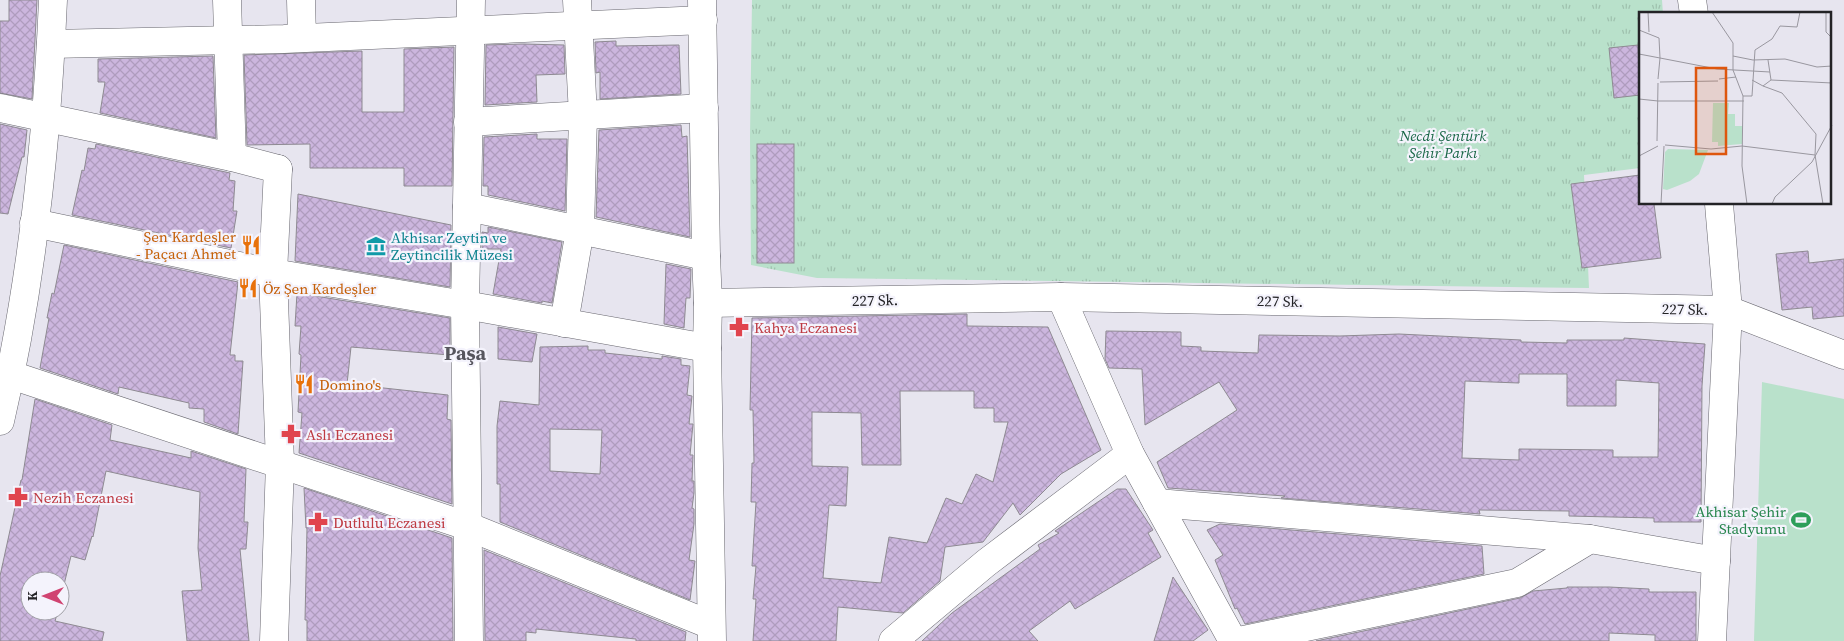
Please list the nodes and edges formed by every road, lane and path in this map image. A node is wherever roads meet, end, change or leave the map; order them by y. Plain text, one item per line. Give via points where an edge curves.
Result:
1 (53, 0) edge
2 (227, 0) edge
3 (301, 0) edge
4 (470, 0) edge
5 (703, 10) edge
6 (577, 13) edge
7 (470, 30) junction
8 (302, 38) junction
9 (229, 40) junction
10 (51, 44) junction
11 (0, 108) edge
12 (704, 108) junction
13 (583, 115) junction
14 (45, 116) junction
15 (468, 122) junction
16 (232, 157) junction
17 (1719, 205) edge
18 (467, 207) junction
19 (34, 223) junction
20 (580, 230) junction
21 (706, 256) junction
22 (273, 273) junction
23 (1061, 297) junction
24 (708, 303) junction
25 (465, 305) junction
26 (1728, 310) junction
27 (564, 323) junction
28 (707, 348) junction
29 (1844, 355) edge
30 (9, 360) edge
31 (0, 422) edge
32 (1130, 454) junction
33 (280, 463) junction
34 (1157, 503) junction
35 (467, 526) junction
36 (1590, 539) junction
37 (1716, 561) junction
38 (711, 633) edge
39 (274, 641) edge
40 (469, 641) edge
41 (893, 641) edge
42 (1234, 641) edge
43 (1239, 641) edge
44 (1712, 641) edge

1 - 10 street
2 - 9 street
3 - 8 street
4 - 7 street
5 - 6 street
5 - 12 street
6 - 7 street
6 - 13 street
7 - 8 street
7 - 15 street
8 - 9 street
9 - 10 street
9 - 16 street
10 - 14 street
11 - 14 street
12 - 13 street
12 - 21 street
13 - 15 street
13 - 20 street
14 - 16 street
14 - 19 street
15 - 18 street
16 - 22 street via 278,168
17 - 26 street
18 - 20 street
18 - 25 street
19 - 22 street
19 - 30 street
20 - 21 street
20 - 27 street
21 - 24 street
22 - 25 street
22 - 33 street
23 - 24 street, 227 Sk.
23 - 26 street, 227 Sk.
23 - 32 street
24 - 28 street
25 - 27 street
25 - 35 street
26 - 29 street, 227 Sk.
26 - 37 street
27 - 28 street
28 - 38 street
30 - 31 street
30 - 33 street
32 - 34 street
32 - 41 street via 986,563
33 - 35 street
33 - 39 street
34 - 36 street
34 - 42 street
35 - 38 street
35 - 40 street
36 - 37 street
36 - 43 street via 1516,583
37 - 44 street

